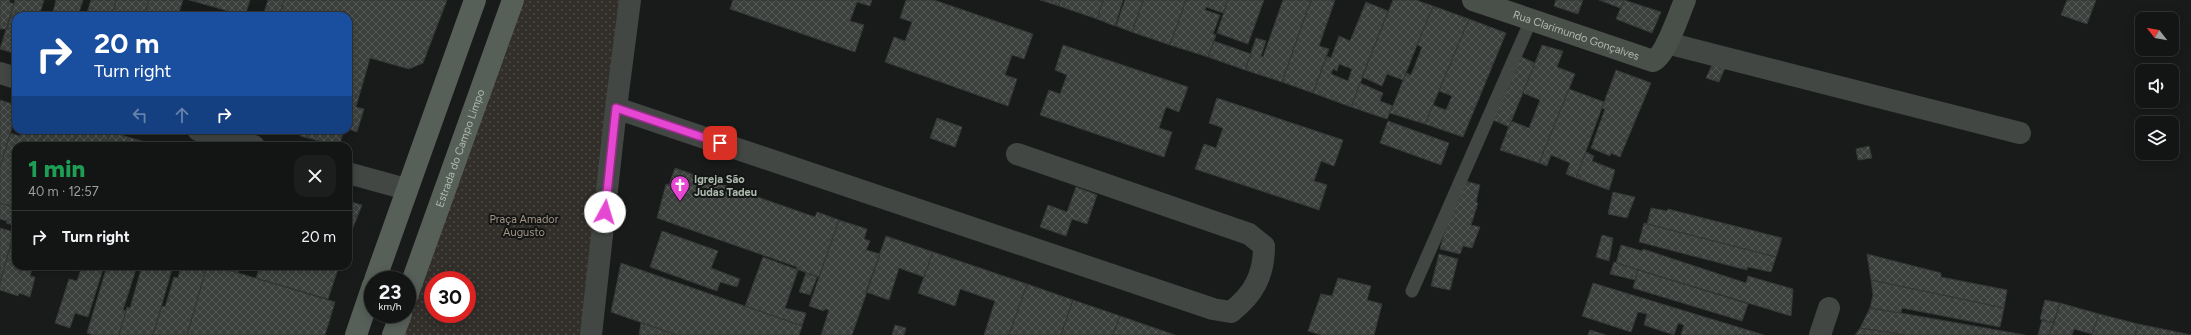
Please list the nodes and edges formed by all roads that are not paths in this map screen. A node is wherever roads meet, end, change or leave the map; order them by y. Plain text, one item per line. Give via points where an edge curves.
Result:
1 (475, 0) edge
2 (513, 0) edge
3 (630, 0) edge
4 (1473, 0) edge
5 (1684, 0) edge
6 (1531, 20) junction
7 (1662, 51) junction
8 (0, 73) edge
9 (12, 77) edge
10 (616, 108) junction
11 (2020, 133) dead end
12 (212, 134) edge
13 (240, 142) edge
14 (1017, 154) dead end
15 (352, 174) edge
16 (406, 189) junction
17 (378, 271) edge
18 (416, 271) edge
19 (1412, 291) dead end
20 (1829, 308) dead end
21 (364, 311) edge
22 (397, 323) edge
23 (356, 335) edge
24 (393, 335) edge
25 (591, 335) edge
26 (1820, 335) edge

1 - 16 main road
2 - 18 main road, Estrada do Campo Limpo
3 - 10 street
4 - 6 street, Rua Clarimundo Gonçalves
5 - 7 street
6 - 7 street, Rua Clarimundo Gonçalves via 1648,60
6 - 19 lane
7 - 11 street
8 - 9 street
10 - 14 street via 1213,309 1231,312 1247,299 1264,263 1264,246 1249,234
10 - 25 street
12 - 13 street
15 - 16 street
16 - 17 main road
20 - 26 street
21 - 23 main road
22 - 24 main road

